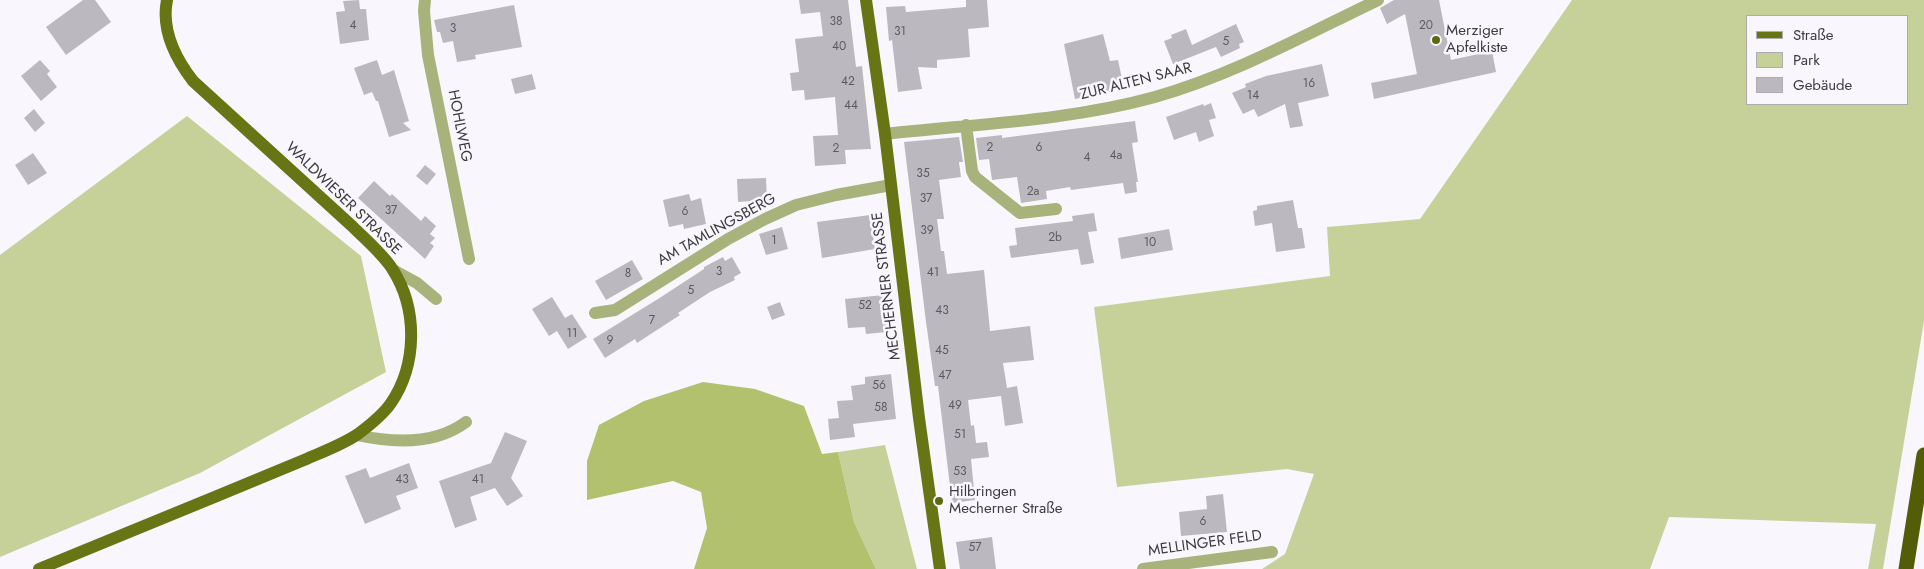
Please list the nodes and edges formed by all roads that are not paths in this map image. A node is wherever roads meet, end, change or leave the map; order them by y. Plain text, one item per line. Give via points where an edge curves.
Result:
1 (167, 0) edge
2 (425, 0) edge
3 (866, 0) edge
4 (1378, 0) edge
5 (1359, 4) edge
6 (966, 125) junction
7 (885, 134) junction
8 (891, 185) junction
9 (1056, 209) dead end
10 (469, 259) dead end
11 (393, 270) junction
12 (436, 299) dead end
13 (595, 313) dead end
14 (466, 422) dead end
15 (357, 435) junction
16 (1924, 455) edge
17 (1272, 552) dead end
18 (39, 569) edge
19 (940, 569) edge
20 (1143, 569) edge
21 (1906, 569) edge

1 - 11 main road, WALDWIESER STRASSE via 170,41 180,64 194,81 352,226
2 - 10 street, HOHLWEG via 428,55
3 - 7 main road, MECHERNER STRASSE
4 - 5 street, ZUR ALTEN SAAR
5 - 6 street, ZUR ALTEN SAAR via 1311,33 1201,82 1156,97 1102,110
6 - 7 street, ZUR ALTEN SAAR
6 - 9 street via 975,177 1020,213
7 - 8 main road, MECHERNER STRASSE
8 - 13 street, AM TAMLINGSBERG via 796,205 728,239 615,310
8 - 19 main road, MECHERNER STRASSE
11 - 12 street via 417,283
11 - 15 main road, WALDWIESER STRASSE via 402,288 411,327 408,368 391,403
14 - 15 street via 449,433 401,442
15 - 18 main road, WALDWIESER STRASSE via 271,474
16 - 21 highway
17 - 20 street, MELLINGER FELD

